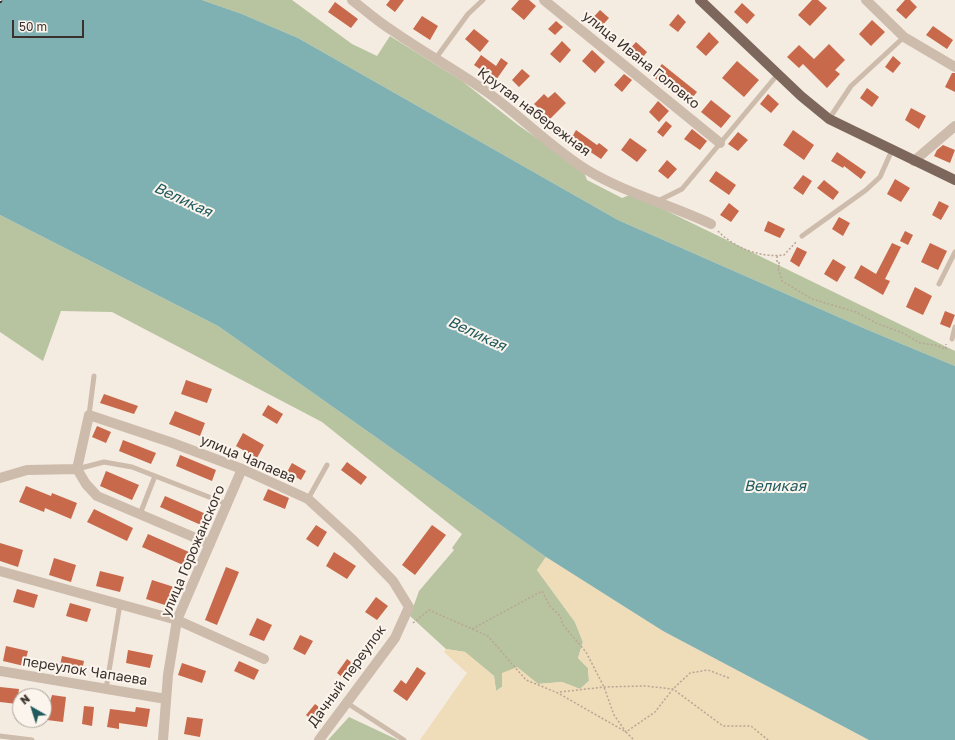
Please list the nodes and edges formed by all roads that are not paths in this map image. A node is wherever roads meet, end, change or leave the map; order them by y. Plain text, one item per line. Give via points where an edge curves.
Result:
1 (352, 0) edge
2 (483, 0) edge
3 (544, 0) edge
4 (866, 0) edge
5 (705, 2) edge
6 (904, 37) junction
7 (436, 58) junction
8 (955, 67) edge
9 (778, 74) junction
10 (829, 119) junction
11 (955, 126) edge
12 (720, 143) junction
13 (892, 150) junction
14 (914, 161) junction
15 (955, 180) edge
16 (658, 202) junction
17 (711, 224) road end
18 (802, 236) road end
19 (955, 252) edge
20 (939, 284) dead end
21 (955, 327) edge
22 (952, 338) road end
23 (94, 376) dead end
24 (89, 415) junction
25 (327, 465) dead end
26 (77, 469) junction
27 (242, 469) junction
28 (155, 476) junction
29 (0, 478) edge
30 (308, 499) junction
31 (227, 504) junction
32 (140, 514) junction
33 (210, 544) junction
34 (0, 571) edge
35 (120, 604) junction
36 (409, 607) joint
37 (177, 620) junction
38 (264, 658) dead end
39 (0, 671) edge
40 (106, 689) junction
41 (166, 699) junction
42 (347, 703) junction
43 (2, 737) edge
44 (32, 740) edge
45 (163, 740) edge
46 (319, 740) edge
47 (404, 740) edge

1 - 7 street, Крутая набережная via 392,31
2 - 7 lane via 468,14
3 - 12 street, улица Ивана Головко
4 - 6 street
5 - 9 main road
6 - 8 street
6 - 10 lane via 851,86
7 - 16 street, Крутая набережная via 514,112 547,142 587,170
9 - 10 main road
9 - 12 lane
10 - 13 main road
11 - 14 street
12 - 16 lane via 682,189
13 - 14 main road
13 - 18 lane via 880,177
14 - 15 main road
16 - 17 street, Крутая набережная
19 - 20 lane
21 - 22 lane
23 - 24 lane
24 - 26 street
24 - 27 street, улица Чапаева
25 - 30 lane
26 - 28 lane via 104,462
26 - 29 street via 27,470
26 - 32 street via 97,496
27 - 30 street, улица Чапаева
27 - 31 street, улица Горожанского
28 - 31 lane
28 - 32 lane
30 - 36 street, улица Чапаева via 393,581
31 - 33 street, улица Горожанского
32 - 33 street
33 - 37 street, улица Горожанского
34 - 35 street
35 - 37 street
35 - 40 lane
36 - 42 street, Дачный переулок via 395,638
37 - 38 street
37 - 41 street, улица Горожанского
39 - 40 street, переулок Чапаева
40 - 41 street, переулок Чапаева
41 - 45 street, улица Горожанского
42 - 46 street, Дачный переулок
42 - 47 lane
43 - 44 lane

